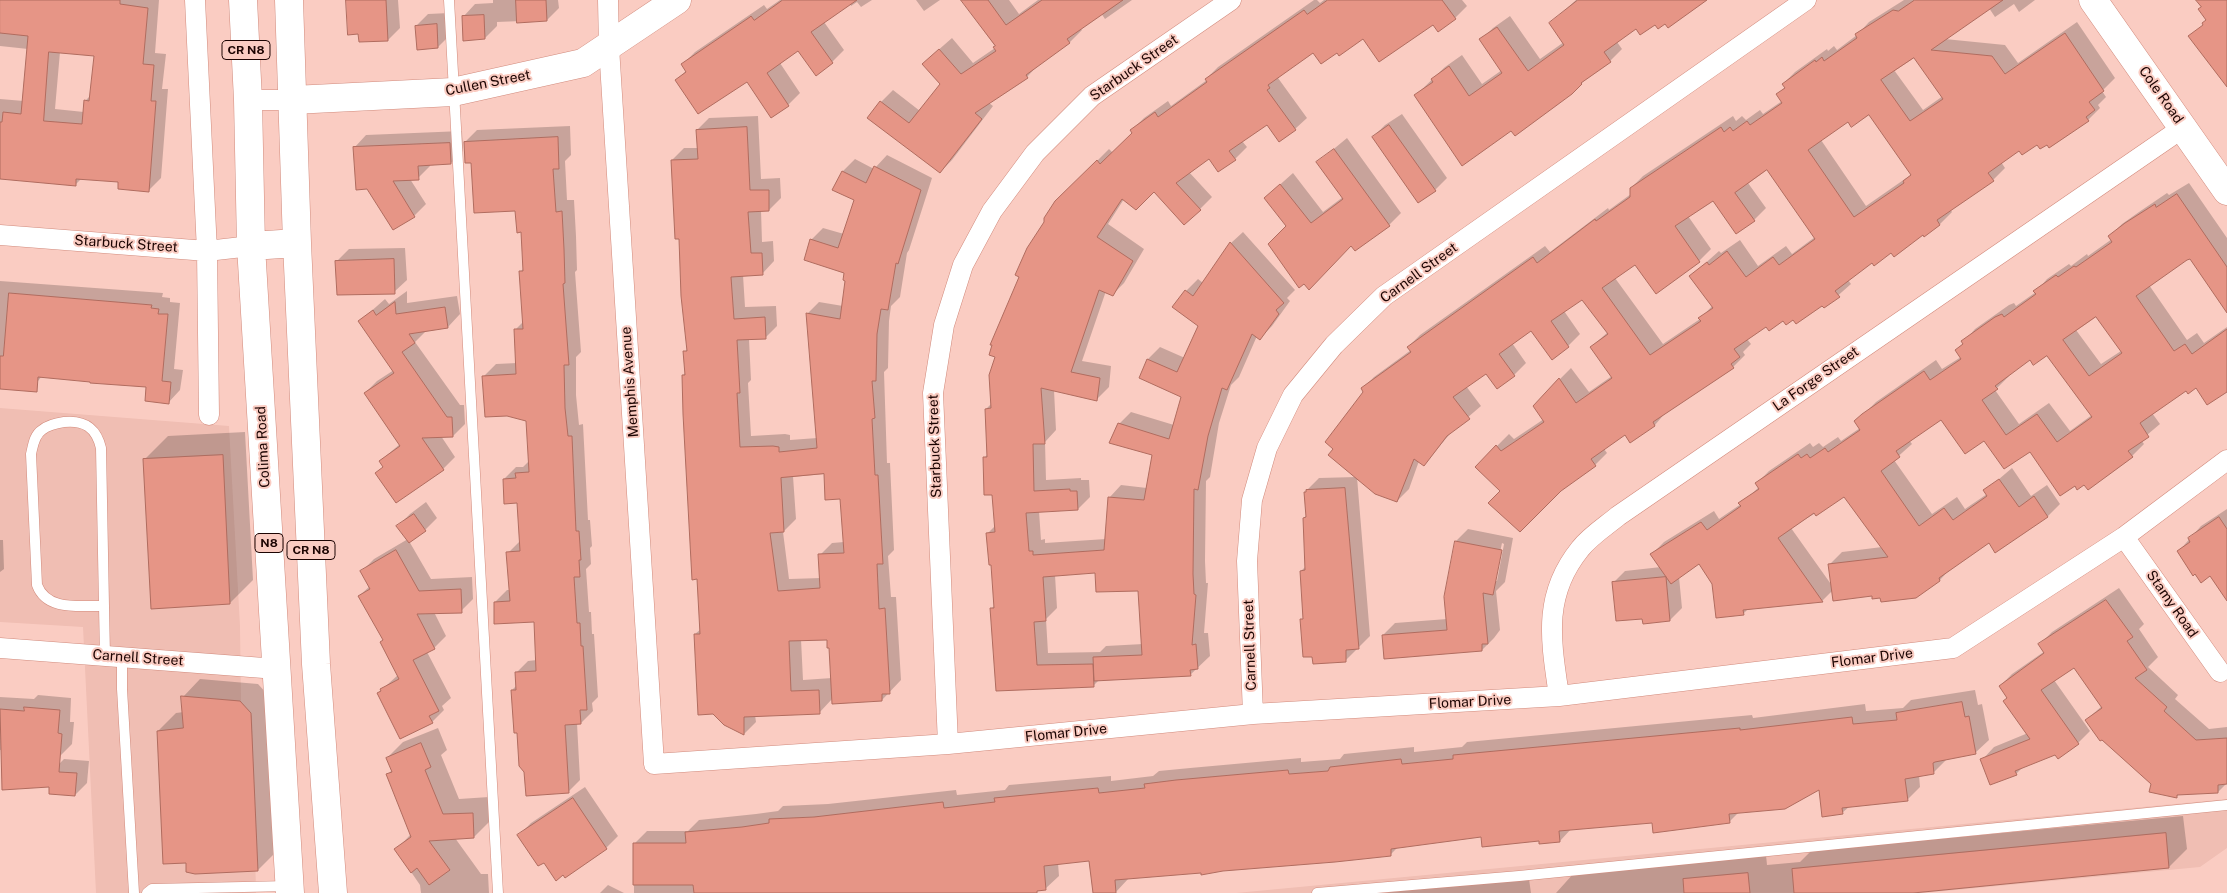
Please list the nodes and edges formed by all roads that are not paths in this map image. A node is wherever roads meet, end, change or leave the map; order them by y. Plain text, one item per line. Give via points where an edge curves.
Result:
1 (195, 0) edge
2 (243, 0) edge
3 (289, 0) edge
4 (449, 0) edge
5 (608, 0) edge
6 (677, 0) edge
7 (1231, 0) edge
8 (1806, 0) edge
9 (2093, 0) edge
10 (609, 47) junction
11 (453, 92) junction
12 (248, 100) junction
13 (293, 100) junction
14 (2184, 127) junction
15 (2227, 191) edge
16 (0, 235) edge
17 (297, 243) junction
18 (252, 246) junction
19 (207, 251) junction
20 (209, 415) dead end
21 (2227, 460) edge
22 (2124, 537) junction
23 (104, 606) junction
24 (0, 648) edge
25 (113, 657) junction
26 (316, 664) junction
27 (276, 668) junction
28 (2220, 672) dead end
29 (1559, 696) junction
30 (1253, 714) junction
31 (948, 744) junction
32 (654, 764) joint
33 (2227, 805) edge
34 (290, 889) edge
35 (134, 893) edge
36 (147, 893) edge
37 (333, 893) edge
38 (498, 893) edge
39 (1316, 893) edge

1 - 19 street
2 - 12 main road, Colima Road / CR N8
3 - 13 main road, CR N8
4 - 11 lane
5 - 10 street, Memphis Avenue
6 - 10 main road, Cullen Street
7 - 31 street, Starbuck Street via 1092,96 1024,167 992,211 964,266 944,325 933,393
8 - 30 street, Carnell Street via 1384,296 1334,345 1293,395 1267,448 1252,500 1247,561
9 - 14 main road, Cole Road
10 - 11 main road, Cullen Street via 583,63
10 - 32 street, Memphis Avenue
11 - 13 main road, Cullen Street
11 - 38 lane
12 - 13 street, Cullen Street
12 - 18 main road, Colima Road / CR N8
13 - 17 main road, CR N8
14 - 15 main road, Cole Road
14 - 29 street, La Forge Street via 1618,516 1580,548 1556,588 1550,638
16 - 19 street, Starbuck Street
17 - 18 main road
17 - 26 main road, CR N8
18 - 19 street, Starbuck Street
18 - 27 main road, Colima Road / N8
19 - 20 street
21 - 22 street, Flomar Drive
22 - 28 street, Stamy Road
22 - 29 street, Flomar Drive via 1953,648
23 - 23 lane via 100,440 93,428 82,422 50,425 40,430 31,454 37,585 50,602
23 - 25 lane
24 - 25 street, Carnell Street
25 - 27 street, Carnell Street
25 - 35 lane via 122,689
26 - 27 main road
26 - 37 main road, CR N8
27 - 34 main road, Colima Road
29 - 30 street, Flomar Drive
30 - 31 street, Flomar Drive
31 - 32 street, Flomar Drive
33 - 39 lane via 1519,876
34 - 36 lane via 152,889

